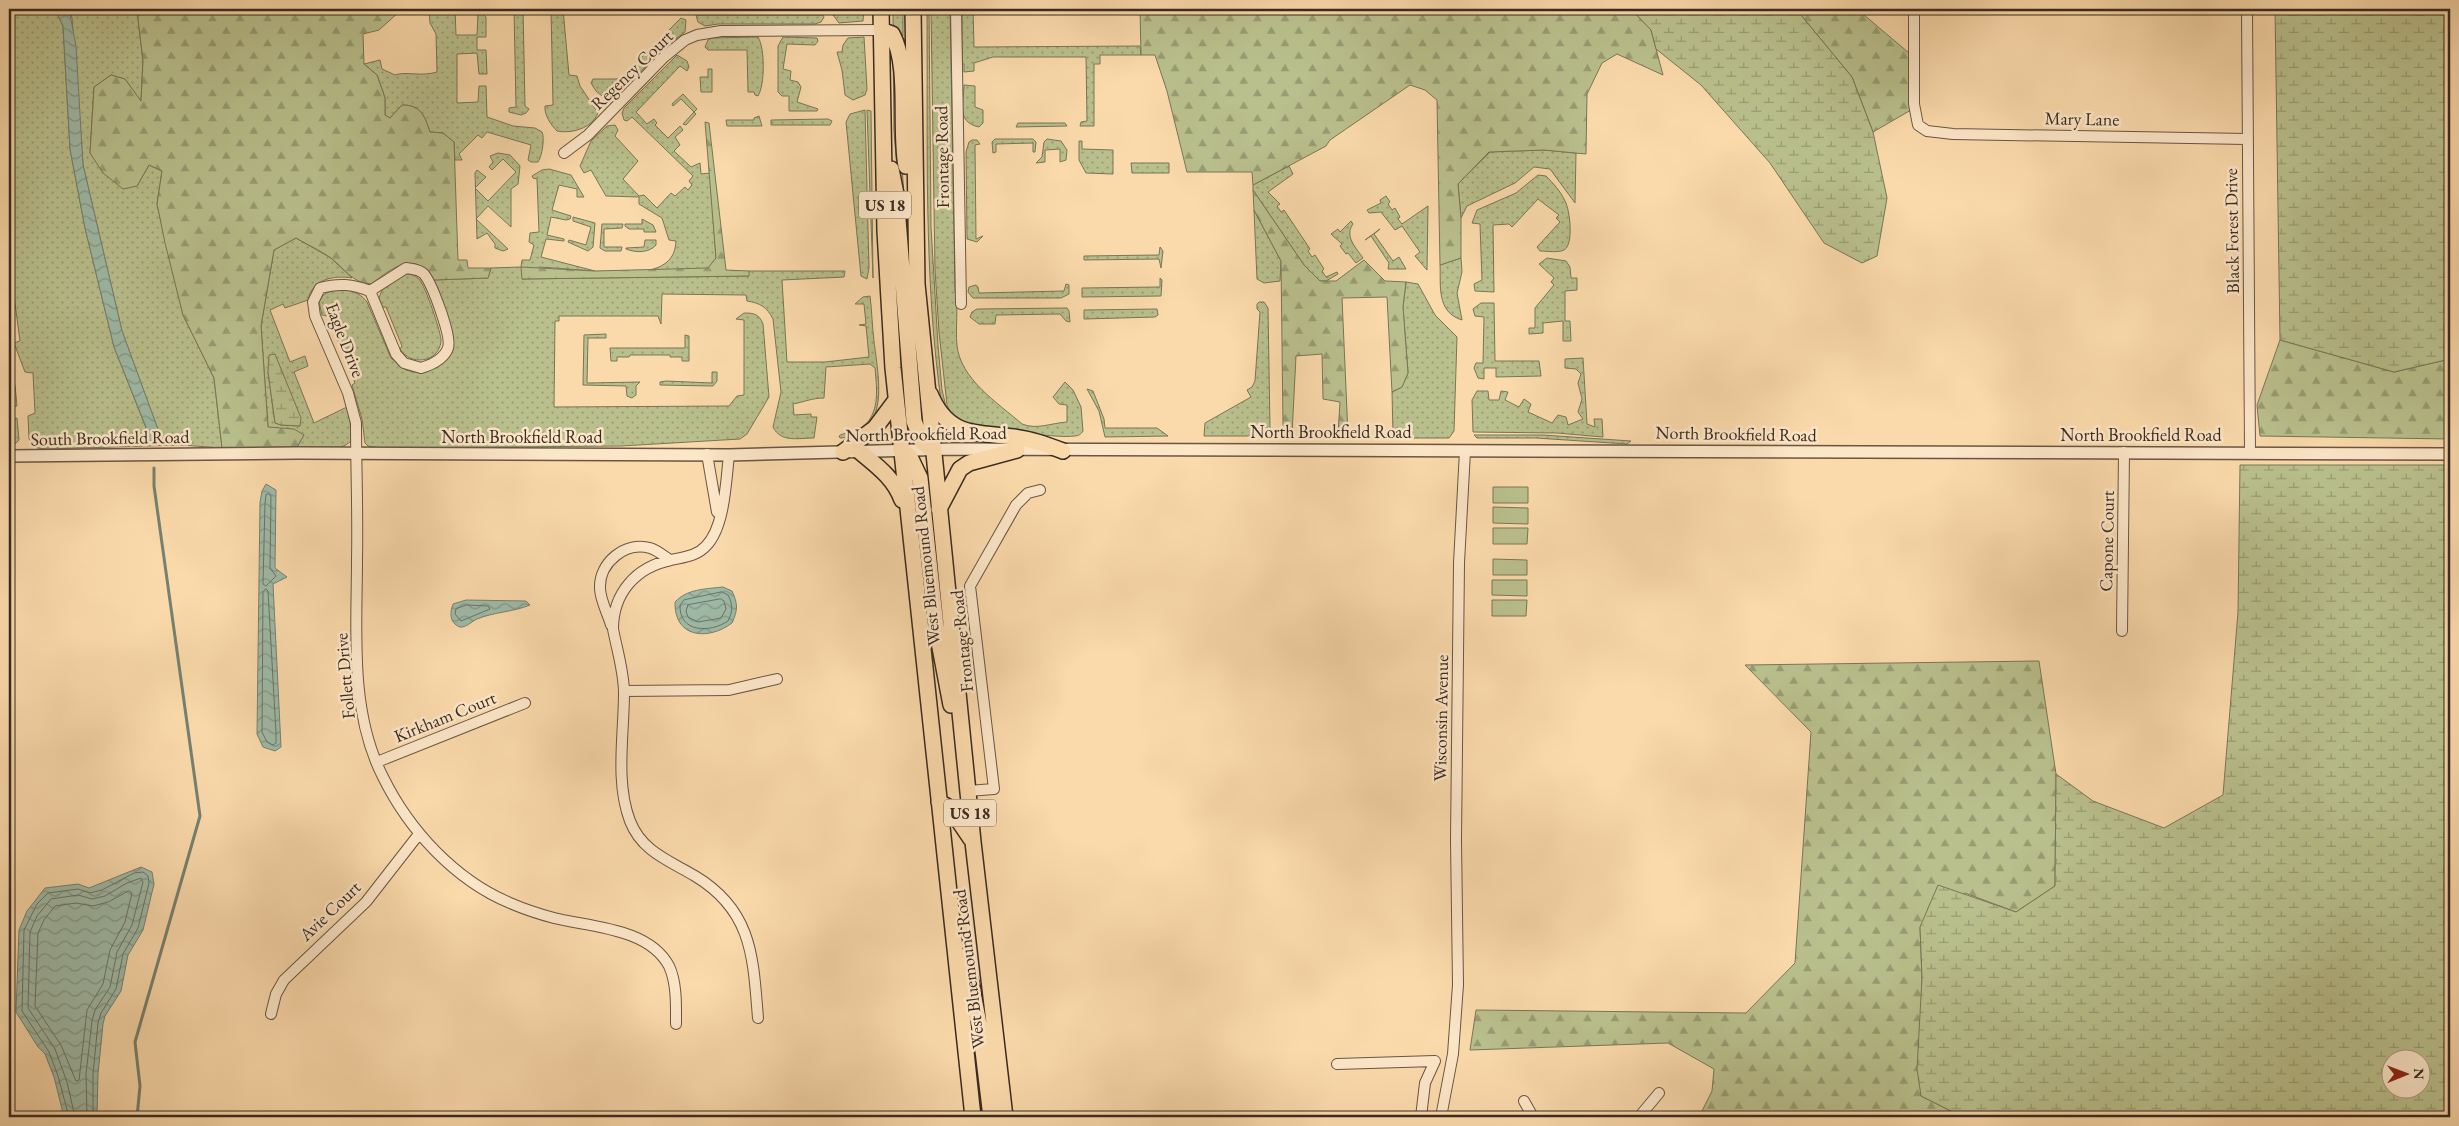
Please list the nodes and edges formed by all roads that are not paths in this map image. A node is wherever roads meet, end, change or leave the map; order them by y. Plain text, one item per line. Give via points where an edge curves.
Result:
1 (881, 9) edge
2 (912, 9) edge
3 (956, 9) edge
4 (1914, 9) edge
5 (2247, 9) edge
6 (882, 30) junction
7 (883, 129) junction
8 (2247, 139) junction
9 (564, 153) dead end
10 (914, 209) junction
11 (370, 291) junction
12 (961, 304) dead end
13 (926, 384) junction
14 (896, 400) junction
15 (901, 450) junction
16 (932, 450) junction
17 (1017, 450) junction
18 (859, 451) junction
19 (1063, 451) junction
20 (1465, 451) junction
21 (843, 452) junction
22 (2124, 452) junction
23 (2250, 452) junction
24 (212, 454) joint
25 (356, 454) junction
26 (707, 454) junction
27 (729, 454) junction
28 (2450, 454) edge
29 (9, 456) edge
30 (1040, 490) dead end
31 (939, 509) junction
32 (908, 513) junction
33 (717, 527) junction
34 (670, 560) junction
35 (613, 629) junction
36 (2122, 631) dead end
37 (778, 679) dead end
38 (624, 690) junction
39 (525, 702) dead end
40 (964, 749) junction
41 (377, 762) junction
42 (968, 791) junction
43 (939, 802) junction
44 (419, 834) junction
45 (973, 842) junction
46 (954, 930) junction
47 (271, 1014) dead end
48 (758, 1018) dead end
49 (676, 1024) dead end
50 (1453, 1054) junction
51 (1435, 1061) junction
52 (1337, 1064) dead end
53 (1450, 1070) junction
54 (1659, 1093) dead end
55 (1524, 1100) dead end
56 (973, 1117) edge
57 (990, 1117) edge
58 (1005, 1117) edge
59 (1421, 1117) edge
60 (1441, 1117) edge
61 (1533, 1117) edge
62 (1639, 1117) edge

1 - 6 main road, West Bluemound Road / US 18
2 - 10 main road, West Bluemound Road / US 18
3 - 12 street, Frontage Road
4 - 8 street, Mary Lane via 1914,104 1918,125 1927,131
5 - 8 street, Black Forest Drive
6 - 7 main road, West Bluemound Road / US 18
6 - 9 street, Regency Court via 721,31 697,35 664,57 588,135
6 - 10 main road via 892,34 900,55 902,135
7 - 14 main road, West Bluemound Road / US 18 via 888,288
7 - 16 main road via 896,194 914,421 922,442
8 - 23 street, Black Forest Drive
10 - 13 main road, West Bluemound Road / US 18 via 916,284
11 - 11 street via 400,270 415,269 423,274 448,338 448,348 439,359 420,368 404,363 396,354
11 - 25 street, Eagle Drive via 352,284 333,284 320,288 313,302 315,316 348,393 356,423
13 - 16 main road, West Bluemound Road / US 18
13 - 19 main road via 938,410 951,425 981,434 1031,440
14 - 15 main road, West Bluemound Road / US 18
14 - 21 main road via 875,428
15 - 16 street, North Brookfield Road
15 - 18 street, North Brookfield Road
15 - 32 main road, West Bluemound Road / US 18
15 - 40 main road via 910,457 920,478 936,626 949,697
16 - 17 street, North Brookfield Road
16 - 31 main road, West Bluemound Road / US 18
17 - 19 street, North Brookfield Road
17 - 31 main road via 969,463 960,469
18 - 21 street, North Brookfield Road
18 - 32 main road via 892,480
19 - 20 street, North Brookfield Road
20 - 22 street, North Brookfield Road
20 - 50 street, Wisconsin Avenue via 1459,563 1458,985
21 - 27 street, North Brookfield Road
22 - 23 street, North Brookfield Road
22 - 36 street, Capone Court
23 - 28 street, North Brookfield Road
24 - 25 street, North Brookfield Road
24 - 29 street, South Brookfield Road
25 - 26 street, North Brookfield Road
25 - 41 street, Follett Drive via 358,684 368,737
26 - 27 street, North Brookfield Road
26 - 33 street via 716,497
27 - 33 street
30 - 42 street, Frontage Road via 1028,493 1016,505 970,586 994,789
31 - 40 main road, West Bluemound Road / US 18
32 - 43 main road, West Bluemound Road / US 18
33 - 34 street via 706,546 698,552
34 - 35 street via 650,566 625,586 615,610
34 - 35 street via 644,547 617,554 607,563 600,586
35 - 38 street
37 - 38 street via 730,690
38 - 48 street via 623,780 624,802 630,822 653,852 714,889 731,907 749,942
39 - 41 street, Kirkham Court
40 - 42 main road, West Bluemound Road / US 18
41 - 44 street, Follett Drive via 382,776
42 - 45 main road, West Bluemound Road / US 18
43 - 45 main road via 950,808
43 - 46 main road, West Bluemound Road / US 18
44 - 47 street, Avie Court via 366,902 284,980
44 - 49 street, Follett Drive via 476,884 509,903 538,914 646,942 665,960 671,972
45 - 58 main road, West Bluemound Road / US 18
46 - 56 main road, West Bluemound Road / US 18
46 - 57 main road via 971,983
50 - 51 street
50 - 53 street, Wisconsin Avenue
51 - 52 street
51 - 53 street
51 - 59 street via 1425,1083
53 - 60 street, Wisconsin Avenue
54 - 62 street
55 - 61 street

